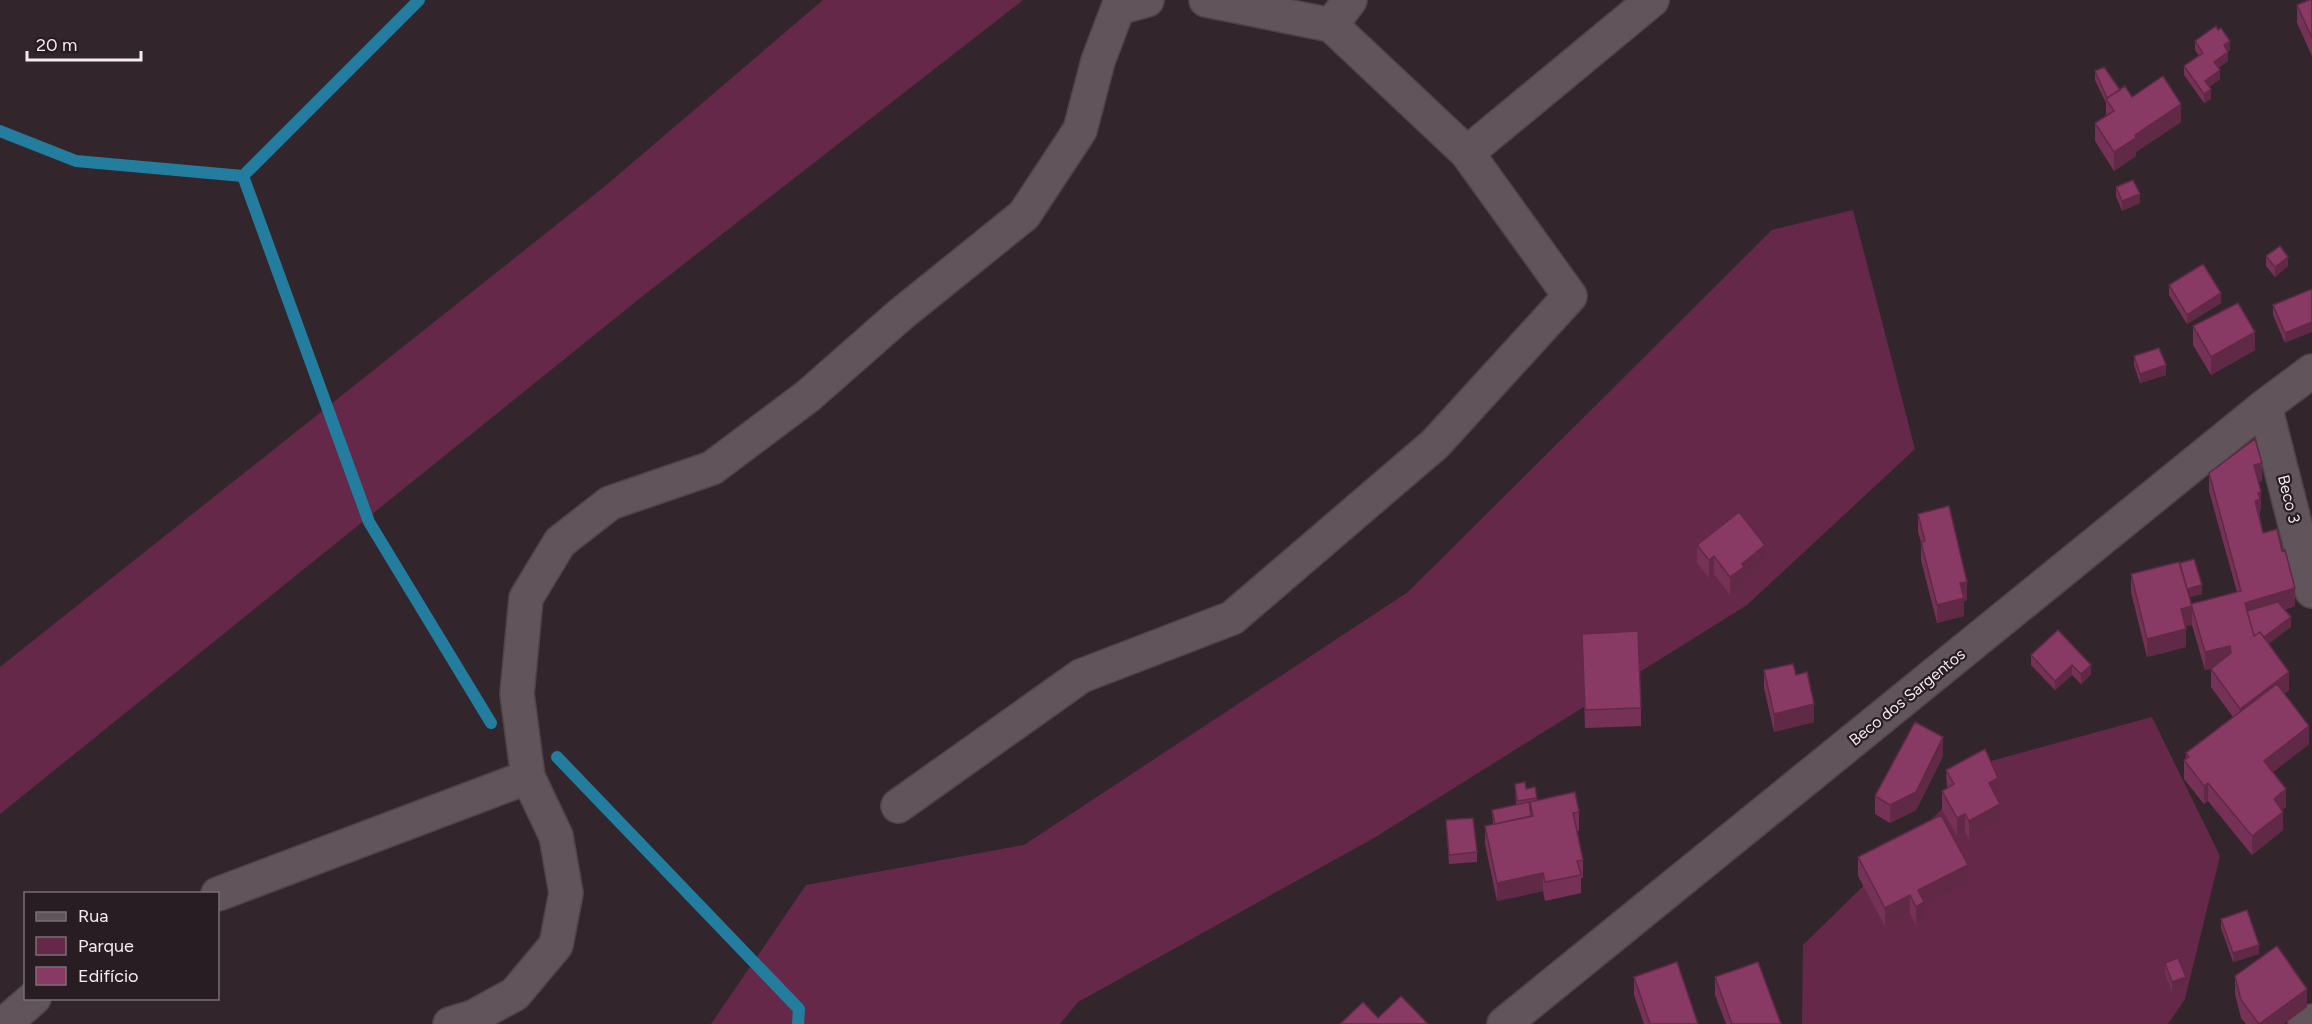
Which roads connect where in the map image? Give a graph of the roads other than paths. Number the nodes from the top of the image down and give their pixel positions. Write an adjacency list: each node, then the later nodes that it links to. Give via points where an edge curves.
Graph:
1 (1206, 0): 4 (street)
2 (1652, 0): 5 (street)
3 (1128, 3): 9 (street, via 1098,61 1080,130 1024,215 808,396 712,468 610,503 560,542 526,598 517,693)
4 (1340, 12): 5 (street)
5 (1467, 153): 10 (street, via 1570,296 1435,444 1232,618 1081,676)
6 (2312, 371): 7 (street, Beco dos Sargentos)
7 (2265, 406): 8 (street, Beco 3); 16 (street, Beco dos Sargentos)
8 (2312, 591)
9 (528, 777): 11 (street); 15 (street, via 556,836 566,892 556,945 515,994 473,1017)
10 (898, 806)
11 (219, 894)
12 (33, 1000): 14 (street)
13 (2312, 1021): 17 (street)
14 (4, 1024)
15 (450, 1024)
16 (1504, 1024)
17 (2305, 1024)

